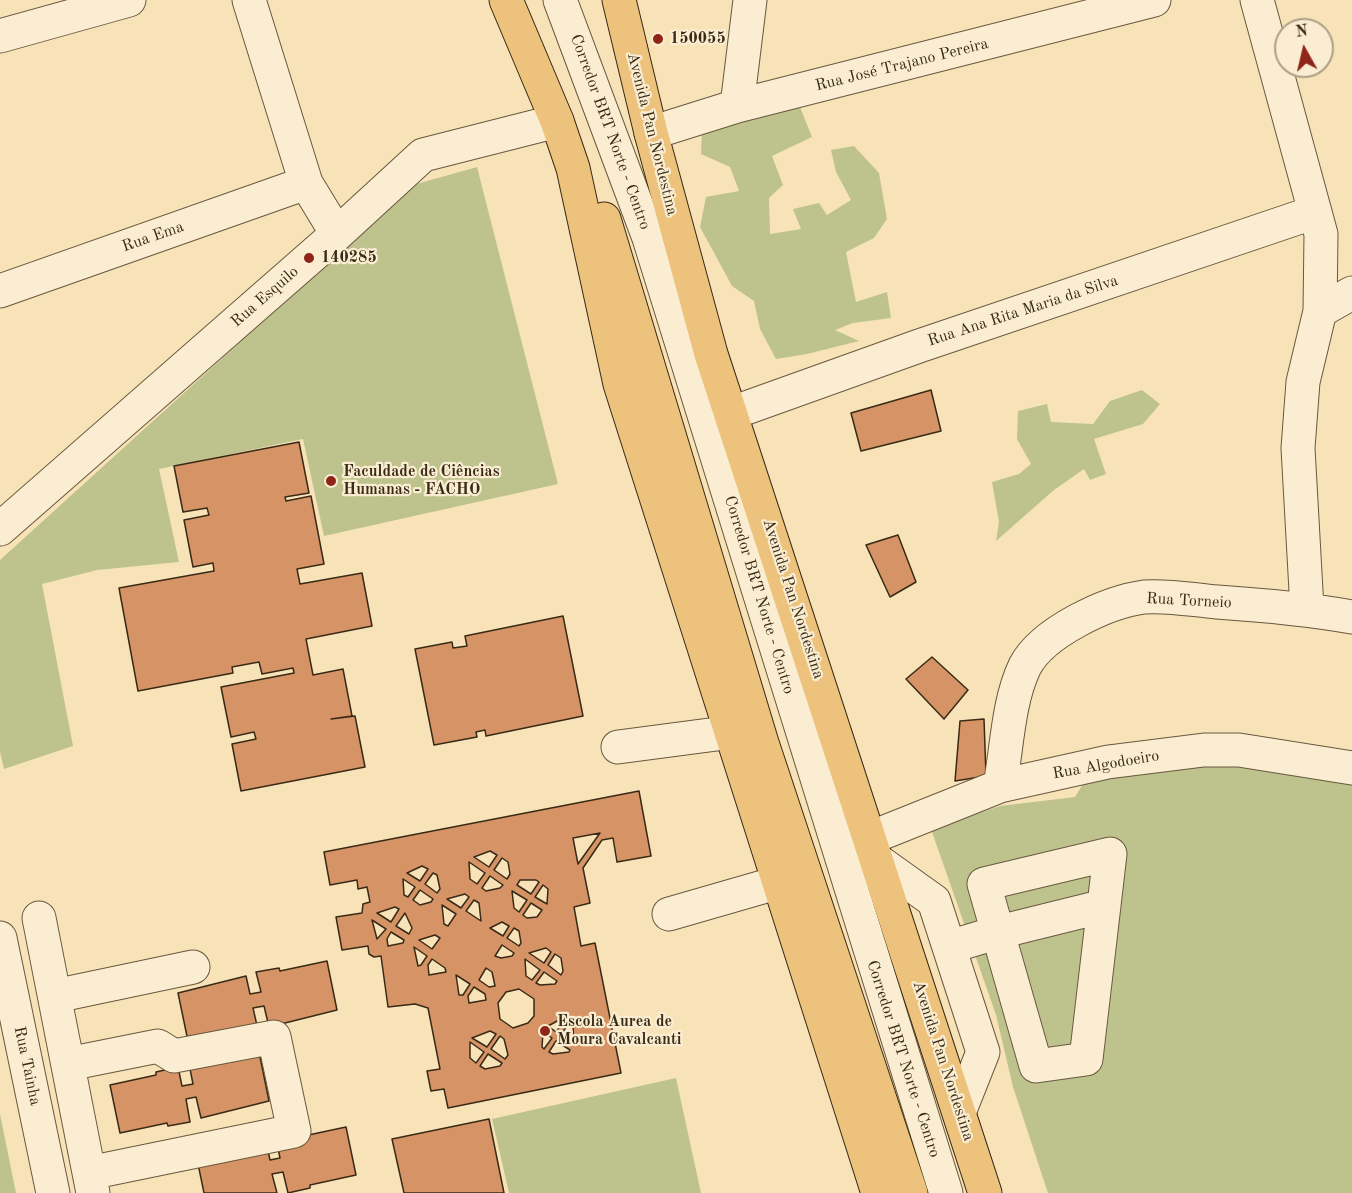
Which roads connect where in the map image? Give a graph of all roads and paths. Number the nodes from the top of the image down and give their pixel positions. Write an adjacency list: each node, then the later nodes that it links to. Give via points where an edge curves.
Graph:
1 (129, 0): 9 (street)
2 (249, 0): 14 (street)
3 (506, 0): 11 (highway)
4 (560, 0): 44 (street, Corredor BRT Norte - Centro, via 649,238)
5 (619, 0): 12 (highway, Avenida Pan Nordestina)
6 (750, 0): 10 (street)
7 (1154, 0): 10 (street, Rua José Trajano Pereira)
8 (1257, 0): 15 (street)
9 (0, 36)
10 (737, 106): 12 (street, Rua José Trajano Pereira)
11 (557, 121): 13 (highway); 16 (street, Rua Esquilo, via 423,155)
12 (651, 133): 20 (highway, Avenida Pan Nordestina, via 711,354)
13 (573, 168): 24 (highway, via 620,384); 43 (highway, via 589,184 613,246 758,732)
14 (306, 183): 16 (street); 17 (street, Rua Ema)
15 (1315, 212): 19 (street, via 1322,244); 20 (street, Rua Ana Rita Maria da Silva)
16 (337, 234): 21 (street, Rua Esquilo)
17 (0, 291)
18 (1352, 293): 19 (street)
19 (1320, 311): 22 (street, via 1303,382 1298,448)
20 (732, 413): 28 (highway, Avenida Pan Nordestina)
21 (0, 529)
22 (1307, 609): 23 (street, Rua Torneio); 27 (street, Rua Torneio, via 1147,597 1088,615 1052,635 1024,668)
23 (1352, 617)
24 (732, 732): 25 (street); 29 (highway)
25 (618, 747)
26 (1352, 768): 27 (street, Rua Algodoeiro, via 1239,750 1204,750 1108,762)
27 (1000, 786): 28 (street, Rua Algodoeiro)
28 (874, 850): 35 (street, via 934,901); 39 (highway, Avenida Pan Nordestina)
29 (780, 882): 31 (street); 42 (highway)
30 (1104, 906): 33 (street); 33 (street, via 1110,854 984,884); 33 (street, via 1086,1059 1036,1066)
31 (669, 914)
32 (39, 918): 37 (street)
33 (999, 932): 35 (street)
34 (0, 942): 41 (street, Rua Tainha)
35 (949, 947): 39 (street, via 983,1052)
36 (193, 967): 37 (street)
37 (55, 996): 38 (street)
38 (68, 1065): 40 (street); 40 (street, via 158,1046 174,1056 274,1037 294,1131)
39 (960, 1110): 45 (highway, Avenida Pan Nordestina)
40 (91, 1183)
41 (53, 1193)
42 (878, 1193)
43 (911, 1193)
44 (946, 1193)
45 (985, 1193)

